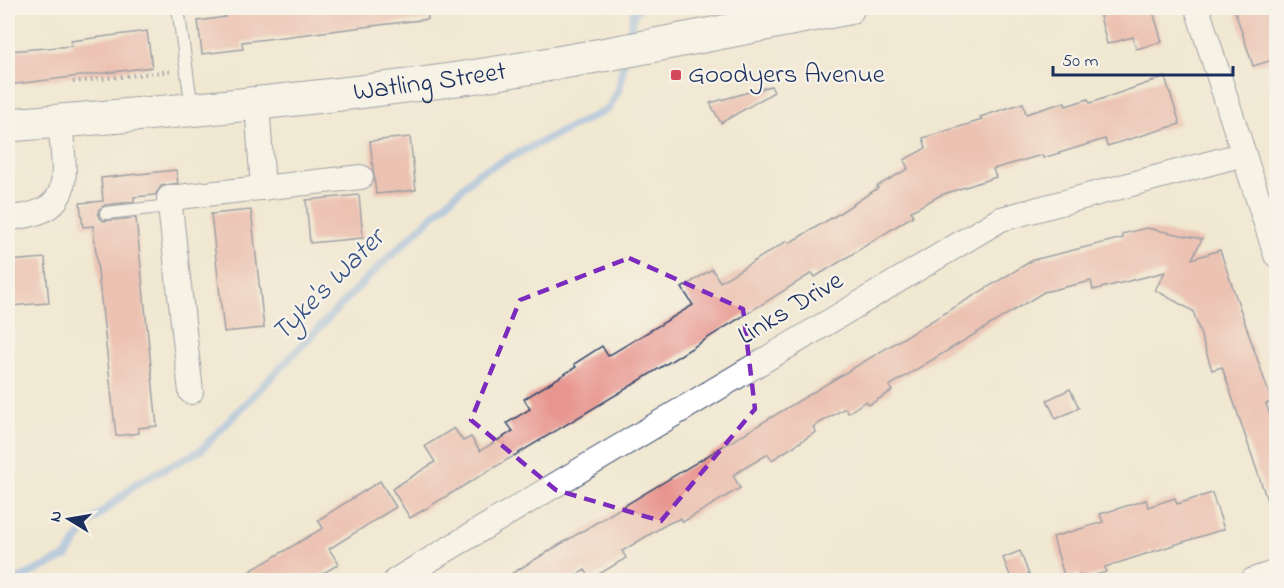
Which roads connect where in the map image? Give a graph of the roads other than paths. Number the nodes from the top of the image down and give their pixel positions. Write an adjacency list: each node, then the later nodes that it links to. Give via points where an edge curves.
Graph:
1 (178, 8): 5 (lane)
2 (848, 8): 4 (main road, Watling Street, via 451,80)
3 (1197, 8): 8 (street)
4 (257, 104): 5 (main road, Watling Street); 10 (street)
5 (192, 110): 6 (main road, Watling Street)
6 (60, 121): 7 (main road, Watling Street); 13 (street, via 64,169 59,195 44,211 33,216)
7 (8, 125)
8 (1244, 154): 14 (street); 17 (street, Links Drive, via 1001,219)
9 (361, 177): 10 (street)
10 (263, 188): 11 (street, via 169,198)
11 (170, 206): 12 (lane); 15 (street)
12 (106, 213)
13 (8, 218)
14 (1276, 255)
15 (191, 392)
16 (1276, 572): 18 (street)
17 (396, 580)
18 (1253, 580)

